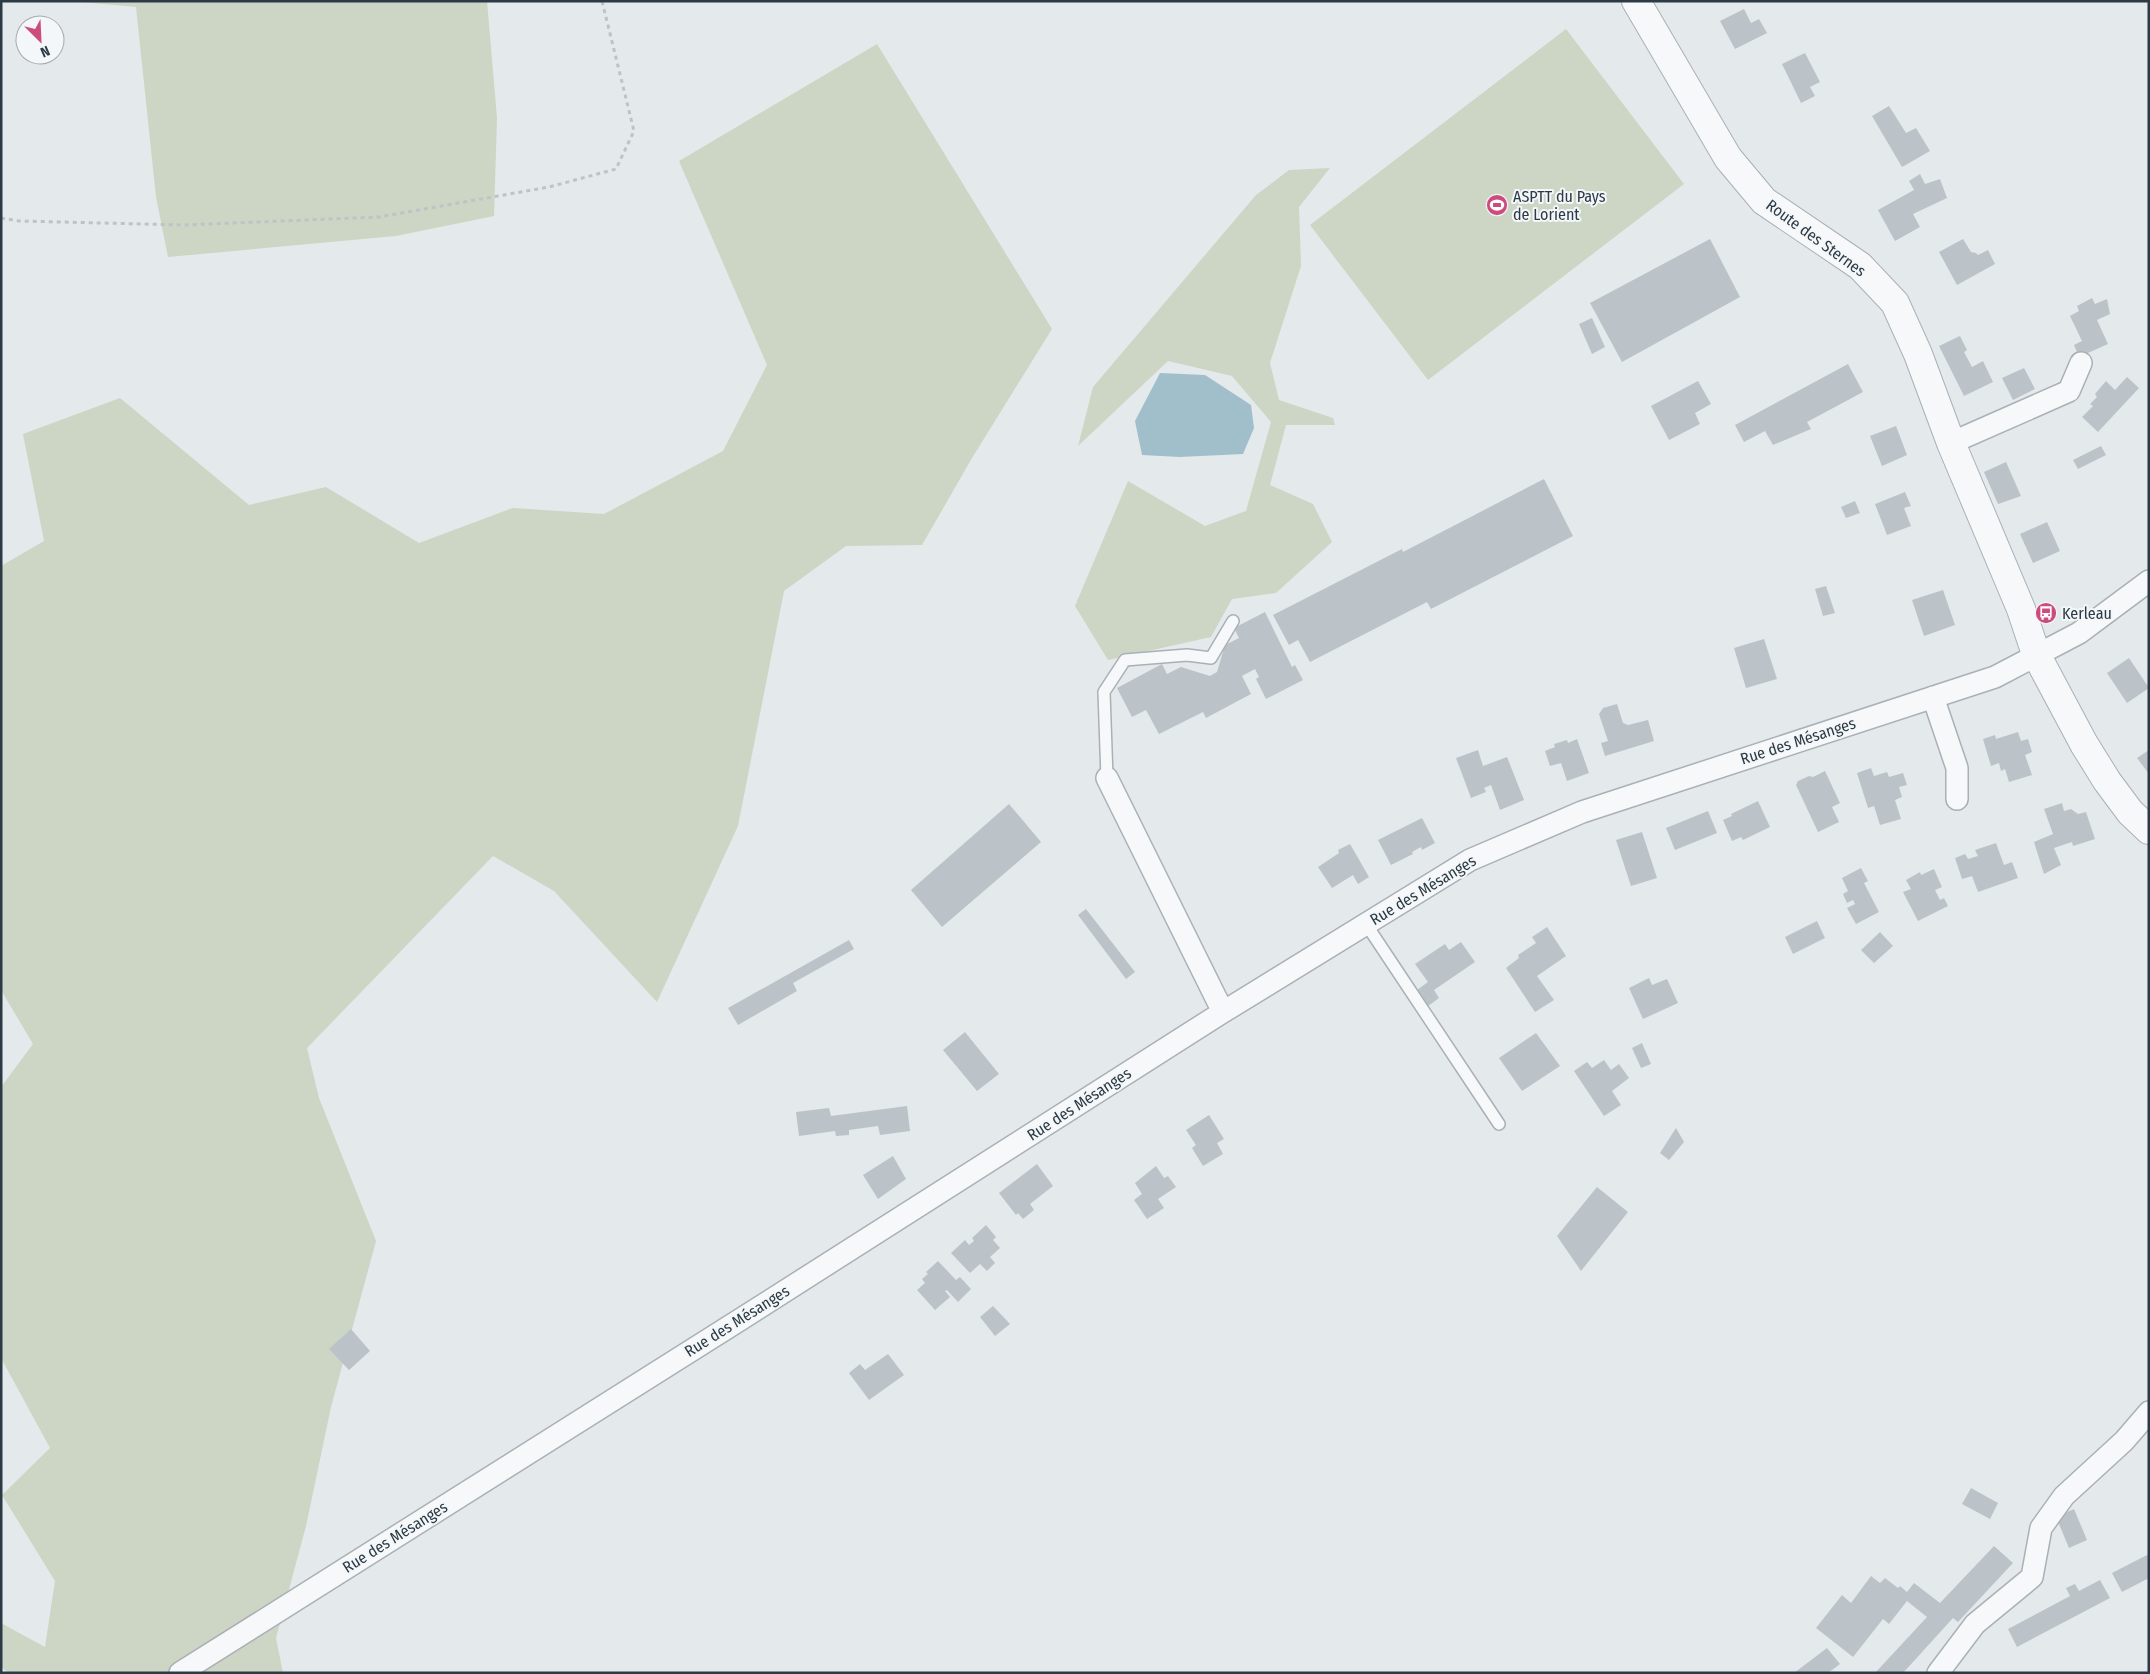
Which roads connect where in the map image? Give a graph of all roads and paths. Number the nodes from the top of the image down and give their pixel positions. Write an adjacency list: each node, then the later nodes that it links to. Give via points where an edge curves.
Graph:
1 (602, 1): 3 (path, via 634,131 616,169 549,187 379,217 184,224)
2 (1636, 1): 5 (street, Route des Sternes, via 1728,158 1764,201 1860,266 1895,303)
3 (1, 218)
4 (2081, 363): 5 (street, via 2069,391)
5 (1951, 443): 8 (street, Route des Sternes, via 2021,609)
6 (2149, 581): 8 (street, Rue des Mésanges, via 2079,633)
7 (1233, 621): 10 (lane, via 1211,658 1187,655 1126,660 1104,692)
8 (2036, 654): 9 (street, Rue des Mésanges, via 1995,677); 12 (street, Route des Sternes, via 2107,781 2130,812)
9 (1933, 697): 11 (street, via 1957,768); 13 (street, Rue des Mésanges, via 1573,816 1470,860)
10 (1106, 778): 14 (street)
11 (1957, 799)
12 (2149, 830)
13 (1366, 924): 14 (street, Rue des Mésanges); 15 (lane)
14 (1223, 1012): 17 (street, Rue des Mésanges)
15 (1499, 1124)
16 (2149, 1412): 18 (street, via 2124,1441 2064,1496 2041,1528 2032,1577 1976,1624)
17 (180, 1673)
18 (1938, 1673)

